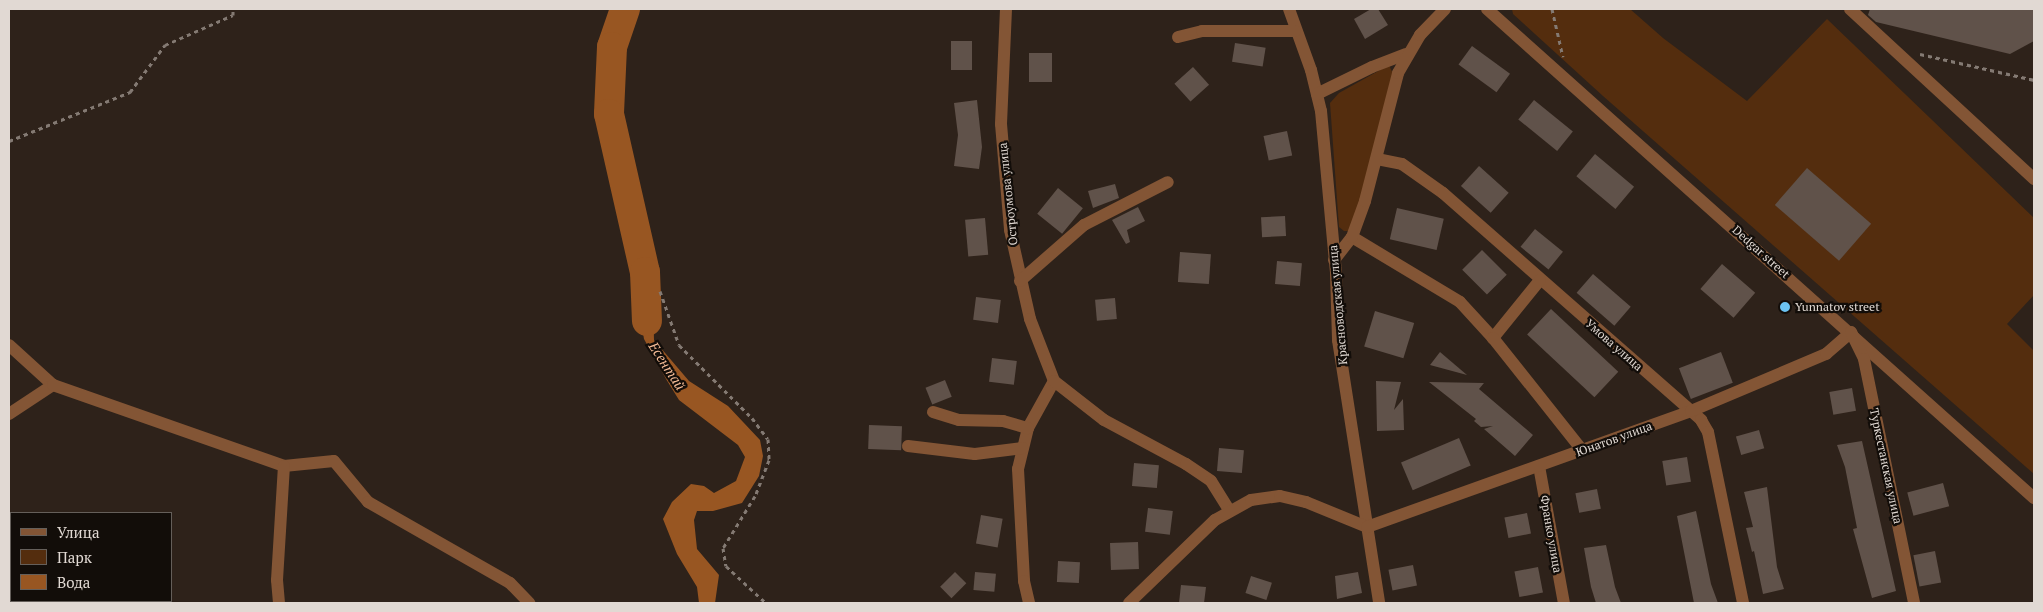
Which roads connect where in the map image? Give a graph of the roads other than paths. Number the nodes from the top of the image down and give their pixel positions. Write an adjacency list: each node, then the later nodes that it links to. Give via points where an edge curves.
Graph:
1 (1006, 9): 16 (street, Остроумова улица, via 1001,124 1010,230)
2 (1289, 9): 6 (street, Красноводская улица)
3 (1445, 9): 8 (street)
4 (1487, 9): 17 (street, Dedgar street)
5 (1850, 9): 11 (street)
6 (1295, 31): 7 (street, via 1202,31); 9 (street, Красноводская улица)
7 (1178, 37)
8 (1406, 54): 9 (street); 10 (street, via 1398,73)
9 (1317, 94): 14 (street, Красноводская улица)
10 (1377, 159): 13 (street); 15 (street, Умова улица, via 1402,164 1443,193)
11 (2034, 179)
12 (1168, 182): 16 (street, via 1084,226)
13 (1352, 238): 14 (street); 18 (street, via 1460,302)
14 (1334, 260): 33 (street, Красноводская улица, via 1338,340)
15 (1540, 280): 18 (street); 22 (street, Умова улица)
16 (1020, 281): 20 (street, Остроумова улица, via 1030,319)
17 (1851, 332): 22 (street, Юнатов улица, via 1826,354); 31 (street, Dedgar street); 41 (street, Туркестанская улица, via 1864,359)
18 (1493, 338): 28 (street)
19 (9, 344): 21 (street)
20 (1054, 381): 25 (street); 32 (street, via 1104,420 1211,481)
21 (53, 385): 24 (street); 29 (street)
22 (1691, 411): 28 (street, Юнатов улица); 40 (street, Умова улица, via 1708,432)
23 (933, 412): 25 (street, via 959,420 1003,421)
24 (9, 414)
25 (1028, 428): 27 (street)
26 (908, 446): 27 (street, via 975,454)
27 (1023, 448): 36 (street, via 1018,469 1024,581)
28 (1582, 450): 30 (street, Юнатов улица)
29 (284, 466): 34 (street, via 277,580); 35 (street, via 334,461 368,502 510,583)
30 (1539, 466): 33 (street, Юнатов улица); 39 (street, Франко улица)
31 (2034, 498)
32 (1229, 510): 33 (street, via 1251,500 1280,496 1306,502); 37 (street, via 1183,549)
33 (1367, 527): 38 (street, Красноводская улица)
34 (279, 603)
35 (529, 603)
36 (1029, 603)
37 (1129, 603)
38 (1379, 603)
39 (1564, 603)
40 (1743, 603)
41 (1914, 603)

